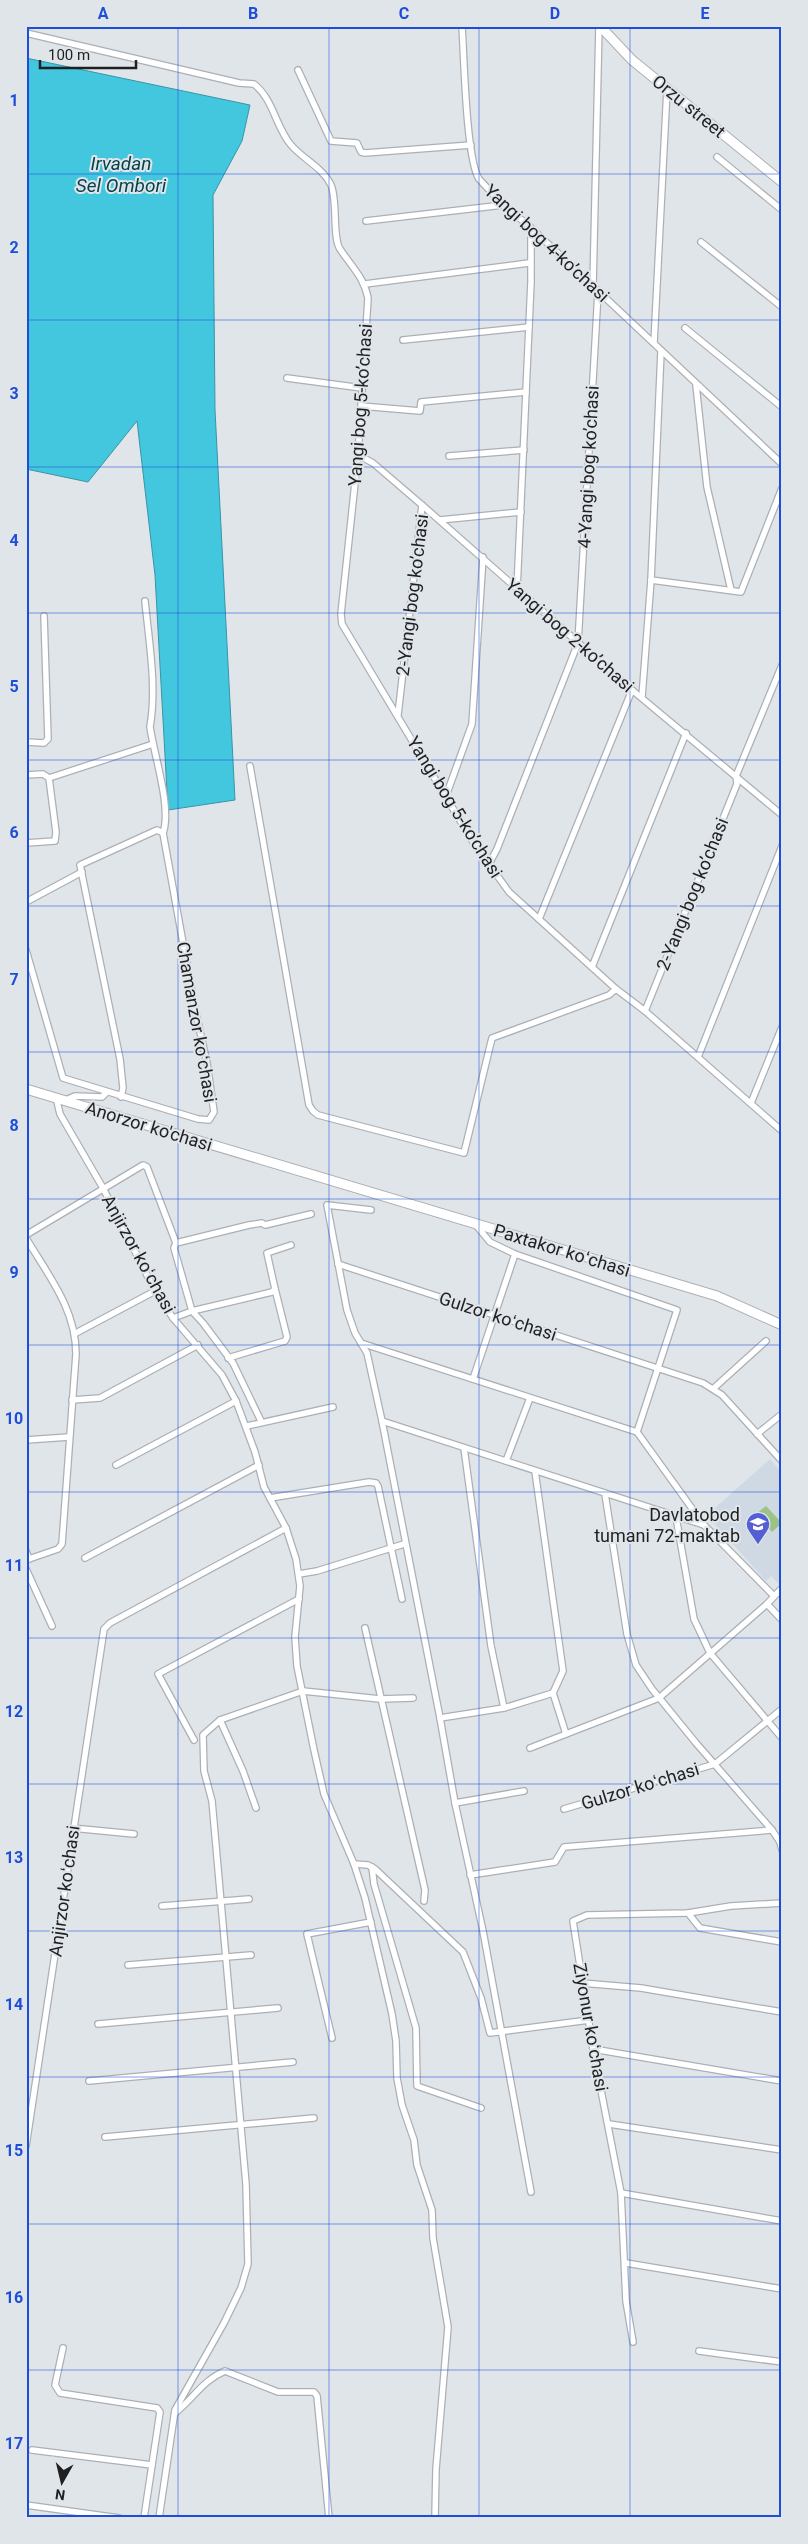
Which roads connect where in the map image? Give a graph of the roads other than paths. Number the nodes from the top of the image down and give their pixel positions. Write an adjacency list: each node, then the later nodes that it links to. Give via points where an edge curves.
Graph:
1 (462, 26): 6 (street, Yangi bog 4-koʼchasi)
2 (600, 26): 5 (main road, Orzu street, via 628,56); 16 (street)
3 (26, 33): 15 (street, via 254,84 267,96 283,135 292,147 325,175 332,186 338,248)
4 (298, 70): 6 (street, via 331,141 357,143 364,153)
5 (668, 89): 8 (main road, Orzu street); 22 (street)
6 (471, 145): 9 (street, Yangi bog 4-koʼchasi, via 476,174)
7 (717, 157): 10 (street)
8 (782, 182)
9 (503, 205): 11 (street); 12 (street, Yangi bog 4-koʼchasi)
10 (782, 210)
11 (366, 221)
12 (531, 229): 14 (street); 16 (street, Yangi bog 4-koʼchasi)
13 (701, 242): 18 (street)
14 (529, 263): 15 (street); 19 (street)
15 (365, 284): 26 (street, Yangi bog 5-koʼchasi, via 368,298)
16 (593, 286): 17 (street, Yangi bog 4-koʼchasi)
17 (598, 292): 22 (street, Yangi bog 4-koʼchasi); 44 (street, 4-Yangi bog koʼchasi)
18 (782, 307)
19 (529, 326): 21 (street); 27 (street)
20 (686, 328): 29 (street)
21 (402, 340)
22 (654, 343): 23 (street, Yangi bog 4-koʼchasi)
23 (661, 351): 25 (street, Yangi bog 4-koʼchasi); 39 (street)
24 (287, 378): 26 (street)
25 (696, 384): 33 (street, Yangi bog 4-koʼchasi); 41 (street, via 707,487)
26 (362, 388): 28 (street, Yangi bog 5-koʼchasi)
27 (526, 392): 28 (street, via 421,402 420,411); 30 (street)
28 (361, 406): 31 (street, Yangi bog 5-koʼchasi)
29 (782, 407)
30 (524, 450): 32 (street); 36 (street)
31 (358, 455): 35 (street, Yangi bog 2-koʼchasi, via 373,463); 48 (street, Yangi bog 5-koʼchasi, via 340,619)
32 (449, 456)
33 (782, 464)
34 (782, 488): 41 (street, via 743,590)
35 (422, 505): 37 (street, Yangi bog 2-koʼchasi); 48 (street, 2-Yangi bog koʼchasi)
36 (521, 512): 37 (street); 40 (street)
37 (440, 520): 38 (street, Yangi bog 2-koʼchasi)
38 (483, 557): 40 (street, Yangi bog 2-koʼchasi); 56 (street, via 472,724)
39 (650, 580): 41 (street); 47 (street)
40 (518, 590): 44 (street, Yangi bog 2-koʼchasi)
41 (731, 590)
42 (146, 601): 51 (street, Chamanzor koʻchasi)
43 (44, 616): 50 (street, via 48,739 44,743)
44 (578, 643): 46 (street, Yangi bog 2-koʼchasi); 61 (street)
45 (782, 665): 54 (street, 2-Yangi bog koʼchasi)
46 (632, 690): 47 (street, Yangi bog 2-koʼchasi); 64 (street)
47 (642, 697): 49 (street, Yangi bog 2-koʼchasi)
48 (398, 714): 56 (street, Yangi bog 5-koʼchasi)
49 (686, 733): 54 (street, Yangi bog 2-koʼchasi); 66 (street)
50 (26, 742)
51 (153, 744): 55 (street); 58 (street, Chamanzor koʻchasi, via 164,808)
52 (250, 766): 67 (street, via 313,1112 464,1153 492,1038 609,996)
53 (26, 775): 55 (street, via 43,774)
54 (736, 776): 57 (street, Yangi bog 2-koʼchasi); 68 (street, 2-Yangi bog koʼchasi, via 737,784)
55 (49, 778): 59 (street, via 56,838 50,842)
56 (446, 796): 61 (street, Yangi bog 5-koʼchasi)
57 (782, 815)
58 (162, 833): 62 (street, via 157,830 80,865); 73 (street, Chamanzor koʻchasi, via 214,1112 209,1120 198,1119)
59 (26, 843)
60 (782, 846): 70 (street)
61 (489, 864): 64 (street, Yangi bog 5-koʼchasi, via 509,892)
62 (82, 872): 63 (street); 73 (street, via 120,1059 123,1088)
63 (26, 902)
64 (539, 920): 66 (street, Yangi bog 5-koʼchasi)
65 (26, 950): 72 (street, Chamanzor koʻchasi, via 62,1078)
66 (592, 967): 67 (street, Yangi bog 5-koʼchasi)
67 (616, 989): 68 (street, Yangi bog 5-koʼchasi)
68 (645, 1011): 70 (street, Yangi bog 5-koʼchasi)
69 (782, 1027): 75 (street)
70 (698, 1057): 75 (street, Yangi bog 5-koʼchasi)
71 (26, 1089): 74 (main road, Anorzor ko'chasi)
72 (106, 1092): 73 (street, Chamanzor koʻchasi); 74 (street, via 102,1097)
73 (120, 1097)
74 (61, 1099): 77 (main road, Anorzor ko'chasi); 78 (street, Anjirzor koʻchasi, via 60,1114)
75 (751, 1103): 76 (street, Yangi bog 5-koʼchasi)
76 (782, 1131)
77 (340, 1184): 81 (main road, Paxtakor koʻchasi)
78 (102, 1188): 82 (street); 83 (street, via 143,1164 147,1167); 88 (street, Anjirzor koʻchasi)
79 (371, 1210): 86 (street, via 327,1204)
80 (311, 1214): 83 (street)
81 (475, 1224): 85 (street, via 490,1242); 92 (main road, Paxtakor koʻchasi, via 717,1296)
82 (26, 1236): 93 (street, via 69,1311)
83 (176, 1243): 89 (street, via 174,1248)
84 (291, 1245): 87 (street, via 267,1253)
85 (514, 1254): 90 (street); 98 (street, via 677,1310)
86 (338, 1264): 90 (street, Gulzor koʻchasi); 95 (street, via 347,1310)
87 (275, 1289): 89 (street); 97 (street, via 285,1340)
88 (155, 1291): 91 (street, Anjirzor koʻchasi); 93 (street)
89 (192, 1311): 91 (street); 97 (street)
90 (495, 1315): 98 (street, Gulzor koʻchasi); 99 (street)
91 (173, 1318): 96 (street, Anjirzor koʻchasi)
92 (782, 1325)
93 (76, 1334): 102 (street)
94 (766, 1342): 100 (street)
95 (361, 1343): 99 (street); 106 (street, via 367,1353)
96 (198, 1345): 102 (street, via 100,1398); 103 (street, Anjirzor koʻchasi, via 222,1375)
97 (228, 1358): 107 (street)
98 (657, 1369): 100 (street, Gulzor koʻchasi); 109 (street)
99 (473, 1379): 101 (street)
100 (714, 1388): 110 (street)
101 (530, 1398): 109 (street); 114 (street)
102 (72, 1400): 111 (street)
103 (236, 1401): 108 (street, Anjirzor koʻchasi); 116 (street)
104 (333, 1407): 107 (street)
105 (782, 1414): 110 (street)
106 (382, 1420): 113 (street); 124 (street)
107 (261, 1421): 108 (street)
108 (247, 1426): 117 (street, Anjirzor koʻchasi)
109 (637, 1432): 122 (street)
110 (757, 1434): 115 (street)
111 (69, 1438): 112 (street); 128 (street, via 62,1544 58,1550)
112 (26, 1440)
113 (464, 1448): 114 (street); 145 (street, via 491,1646)
114 (506, 1461): 118 (street)
115 (782, 1461)
116 (116, 1465)
117 (259, 1466): 120 (street, Anjirzor koʻchasi); 127 (street)
118 (535, 1471): 119 (street); 141 (street, via 563,1670)
119 (605, 1494): 121 (street); 143 (street, Gulzor koʻchasi, via 630,1649 644,1679)
120 (270, 1498): 123 (street, Anjirzor koʻchasi); 125 (street, via 376,1483)
121 (676, 1517): 122 (street); 139 (street, via 694,1619)
122 (704, 1525): 132 (street)
123 (286, 1528): 130 (street, Anjirzor koʻchasi); 159 (street, Anjirzor koʻchasi, via 110,1623 102,1635)
124 (404, 1544): 125 (street); 147 (street)
125 (391, 1547): 130 (street); 134 (street)
126 (26, 1551): 128 (street)
127 (85, 1558)
128 (28, 1560)
129 (26, 1569): 137 (street)
130 (299, 1574): 133 (street, Anjirzor koʻchasi)
131 (782, 1588): 132 (street)
132 (773, 1595): 135 (street)
133 (298, 1599): 140 (street, Anjirzor koʻchasi, via 295,1637); 152 (street, via 158,1674)
134 (402, 1599)
135 (767, 1604): 136 (street); 139 (street)
136 (782, 1620)
137 (52, 1626)
138 (364, 1628): 144 (street)
139 (710, 1653): 143 (street); 149 (street)
140 (303, 1691): 144 (street); 148 (street); 163 (street, Anjirzor koʻchasi, via 324,1794)
141 (553, 1693): 145 (street); 150 (street)
142 (413, 1698): 144 (street)
143 (659, 1698): 150 (street); 154 (street, Gulzor koʻchasi)
144 (380, 1700): 168 (street, via 425,1890)
145 (504, 1708): 147 (street)
146 (782, 1709): 149 (street, Gulzor koʻchasi)
147 (440, 1718): 156 (street)
148 (220, 1720): 157 (street); 167 (street, via 203,1739)
149 (767, 1722): 151 (street); 154 (street, Gulzor koʻchasi)
150 (566, 1734): 153 (street)
151 (782, 1738)
152 (194, 1740)
153 (530, 1748)
154 (715, 1764): 158 (street, Gulzor koʻchasi); 160 (street, Gulzor koʻchasi)
155 (524, 1791): 156 (street)
156 (455, 1803): 165 (street)
157 (256, 1808)
158 (564, 1809)
159 (72, 1828): 161 (street); 195 (street, Anjirzor koʻchasi)
160 (772, 1830): 162 (street, Gulzor koʻchasi); 165 (street, via 564,1847 557,1860 551,1863)
161 (134, 1834)
162 (782, 1850)
163 (354, 1864): 164 (street); 172 (street, Anjirzor koʻchasi)
164 (372, 1867): 183 (street, via 463,1952 481,1998 490,2034); 190 (street, via 374,1884 416,2028 417,2086)
165 (470, 1875): 183 (street)
166 (249, 1899): 167 (street)
167 (220, 1901): 170 (street); 175 (street)
168 (424, 1901)
169 (782, 1903): 171 (street, Ziyonur koʻchasi)
170 (162, 1906)
171 (688, 1913): 173 (street, via 700,1928); 177 (street, Ziyonur koʻchasi, via 587,1915 573,1921)
172 (370, 1922): 184 (street, via 307,1934); 214 (street, Anjirzor koʻchasi, via 392,2014 402,2104 432,2210 433,2238 448,2327)
173 (782, 1942)
174 (251, 1955): 175 (street)
175 (225, 1957): 176 (street); 179 (street)
176 (128, 1965)
177 (582, 1983): 180 (street, via 641,1988); 181 (street, Ziyonur koʻchasi)
178 (278, 2008): 179 (street)
179 (230, 2012): 182 (street); 187 (street)
180 (782, 2012)
181 (589, 2020): 183 (street); 185 (street, Ziyonur koʻchasi)
182 (98, 2024)
183 (503, 2033): 197 (street)
184 (332, 2038)
185 (593, 2049): 189 (street); 193 (street, Ziyonur koʻchasi)
186 (293, 2062): 187 (street)
187 (236, 2068): 188 (street); 192 (street)
188 (89, 2081)
189 (782, 2081)
190 (481, 2108)
191 (314, 2118): 192 (street)
192 (241, 2124): 194 (street); 206 (street, via 248,2204 248,2264 242,2288 182,2394)
193 (610, 2124): 196 (street); 198 (street, Ziyonur koʻchasi)
194 (105, 2137)
195 (26, 2146)
196 (782, 2150)
197 (531, 2192)
198 (622, 2193): 199 (street); 200 (street, Ziyonur koʻchasi)
199 (782, 2221)
200 (626, 2263): 201 (street); 202 (street, Ziyonur koʻchasi, via 626,2301)
201 (782, 2289)
202 (633, 2342)
203 (63, 2348): 208 (street, via 55,2385 60,2393 157,2408 160,2412)
204 (699, 2351): 205 (street)
205 (782, 2362)
206 (175, 2413): 212 (street); 213 (street, via 202,2385 225,2372 278,2392 314,2392 317,2396)
207 (32, 2450): 208 (street)
208 (152, 2465): 211 (street)
209 (26, 2505): 210 (street)
210 (119, 2518)
211 (144, 2518)
212 (159, 2518)
213 (329, 2518)
214 (435, 2518)

